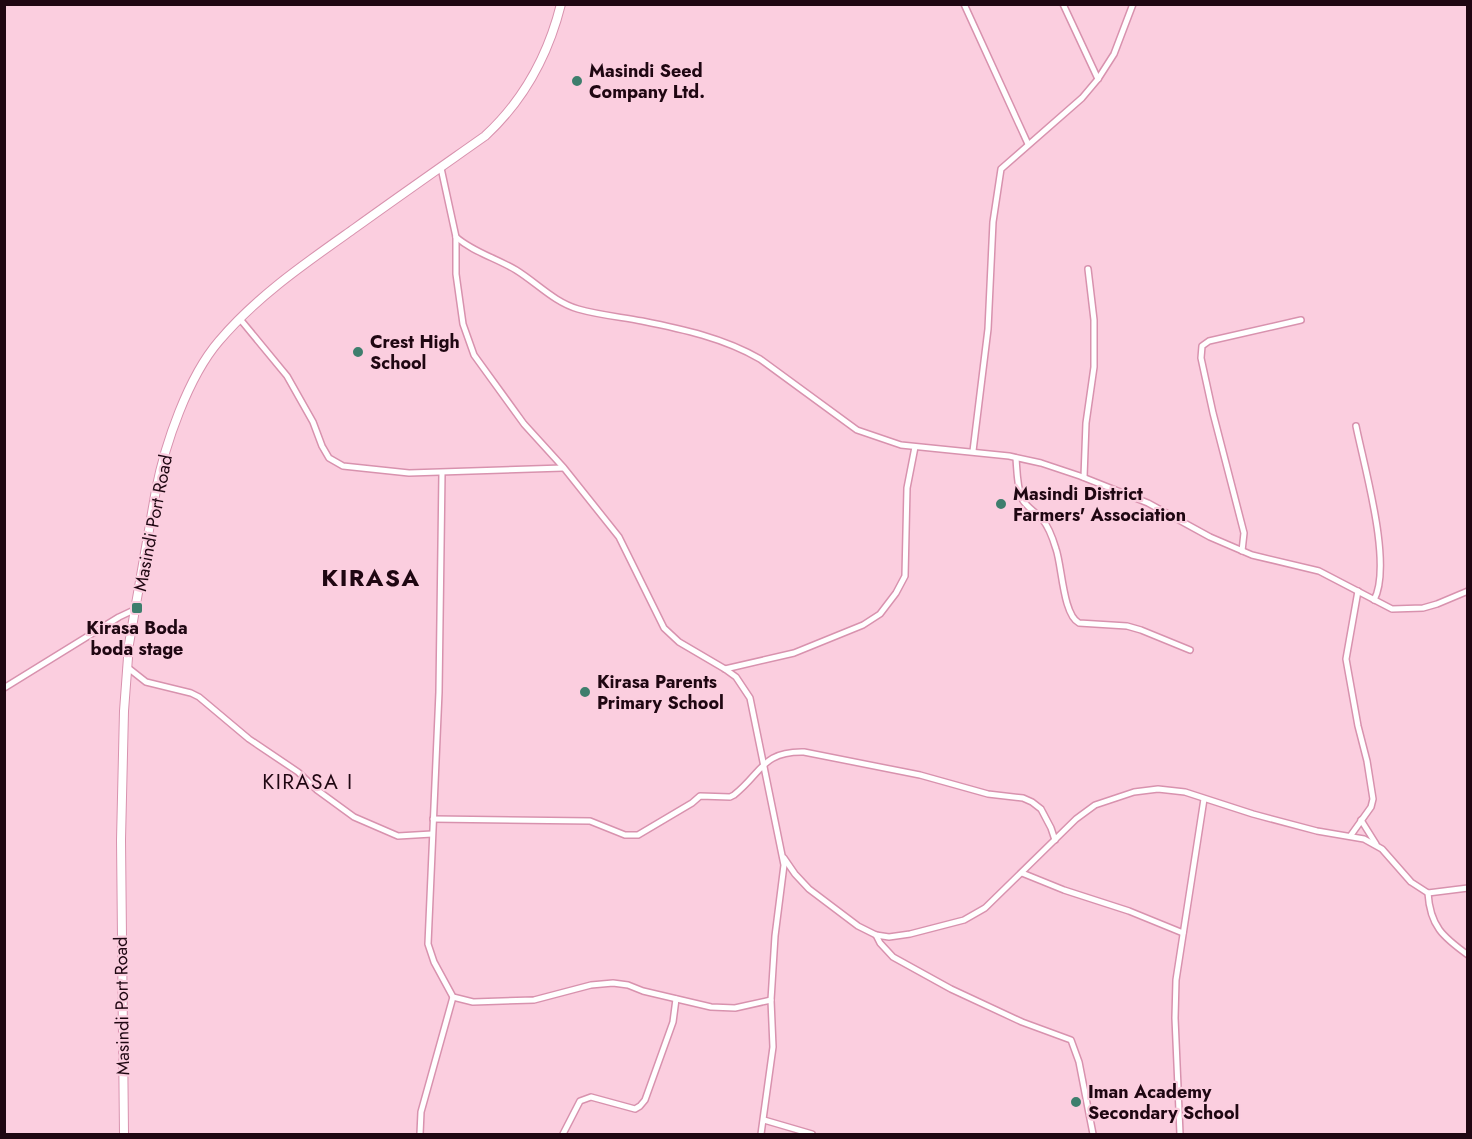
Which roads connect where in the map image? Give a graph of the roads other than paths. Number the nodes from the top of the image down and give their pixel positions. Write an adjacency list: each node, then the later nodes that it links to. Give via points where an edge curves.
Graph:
1 (561, 4): 7 (main road, Masindi Port Road, via 546,49 524,92 485,136)
2 (964, 4): 6 (street)
3 (1063, 4): 5 (street)
4 (1133, 4): 5 (street, via 1114,54)
5 (1098, 79): 6 (street, via 1082,98)
6 (1028, 144): 14 (street, via 1004,165 999,176 988,329)
7 (441, 168): 8 (street); 10 (main road, Masindi Port Road, via 328,247 258,300)
8 (456, 237): 13 (street, via 575,308 724,341 746,351 857,430); 16 (street, via 463,324 474,355 524,424)
9 (1088, 269): 18 (street, via 1094,367)
10 (240, 319): 17 (street, via 287,376 329,458 343,466); 23 (main road, Masindi Port Road, via 218,342 198,374 176,422 160,468)
11 (1301, 320): 19 (street, via 1209,341 1202,346 1213,413 1244,533)
12 (1356, 426): 22 (street, via 1380,548 1381,576)
13 (915, 447): 14 (street); 26 (street, via 907,488 905,576 880,614 794,653)
14 (973, 451): 15 (street)
15 (1017, 458): 18 (street); 24 (street, via 1022,498 1047,527 1074,621 1141,630)
16 (564, 468): 17 (street); 26 (street, via 619,537 664,628 679,642)
17 (442, 473): 30 (street)
18 (1084, 477): 19 (street, via 1148,503)
19 (1242, 551): 20 (street, via 1319,571)
20 (1358, 591): 22 (street); 31 (street, via 1346,659 1372,796 1371,807)
21 (1467, 591): 22 (street, via 1413,609 1392,609)
22 (1374, 600)
23 (136, 609): 25 (main road, Masindi Port Road); 27 (street)
24 (1190, 650)
25 (126, 666): 32 (street, via 146,682 199,697 354,817 398,836); 47 (main road, Masindi Port Road, via 121,840)
26 (725, 669): 28 (street, via 750,699)
27 (4, 688)
28 (763, 766): 30 (street, via 734,795 700,796 638,835 625,835 590,821); 34 (street, via 777,754 804,752 920,775 988,794 1023,798 1041,809); 36 (street)
29 (1204, 799): 33 (street, via 1317,831); 34 (street, via 1158,789 1112,798 1085,811); 40 (street)
30 (433, 819): 32 (street)
31 (1362, 820): 33 (street); 35 (street)
32 (432, 834): 43 (street, via 428,944)
33 (1350, 836): 35 (street)
34 (1055, 840): 37 (street)
35 (1377, 846): 39 (street, via 1411,882)
36 (783, 856): 41 (street, via 809,889); 45 (street)
37 (1022, 873): 40 (street); 41 (street, via 985,908 964,920 910,934)
38 (1467, 888): 39 (street)
39 (1428, 893): 42 (street, via 1438,930)
40 (1183, 933): 53 (street, via 1174,1018)
41 (876, 935): 52 (street, via 893,957 951,989 1071,1040)
42 (1467, 955)
43 (453, 997): 44 (street, via 473,1002 534,1000 613,983); 48 (street, via 423,1101)
44 (676, 999): 45 (street, via 735,1008); 49 (street, via 673,1022 640,1106 634,1109 591,1096 585,1098)
45 (771, 1000): 46 (street, via 773,1047)
46 (764, 1120): 50 (street); 51 (street)
47 (124, 1134)
48 (420, 1134)
49 (563, 1134)
50 (761, 1134)
51 (812, 1134)
52 (1093, 1134)
53 (1180, 1134)

